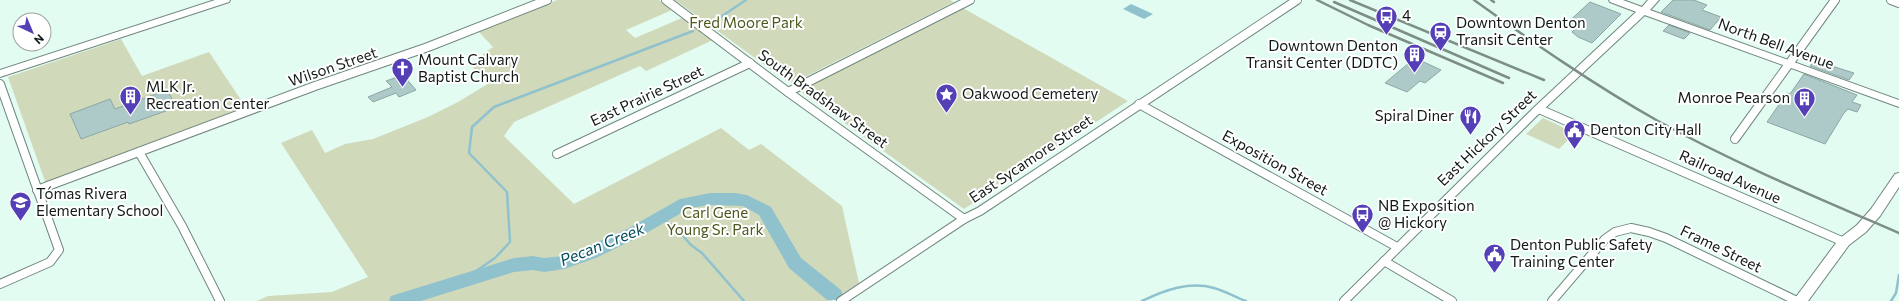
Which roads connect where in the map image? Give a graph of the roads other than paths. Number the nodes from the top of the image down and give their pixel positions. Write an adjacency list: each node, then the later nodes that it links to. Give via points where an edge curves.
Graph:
1 (225, 0): 14 (main road)
2 (547, 0): 21 (street, Wilson Street, via 428,47)
3 (666, 0): 12 (street, South Bradshaw Street)
4 (970, 0): 16 (street)
5 (1297, 0): 17 (street, East Sycamore Street)
6 (1614, 0): 11 (main road, North Bell Avenue)
7 (1654, 0): 11 (main road, East Hickory Street)
8 (1835, 0): 13 (street)
9 (1891, 0): 10 (street)
10 (1899, 3)
11 (1643, 11): 13 (main road, North Bell Avenue); 19 (street, East Hickory Street)
12 (750, 63): 16 (street, South Bradshaw Street); 22 (street, East Prairie Street)
13 (1788, 64): 18 (main road, North Bell Avenue); 20 (street)
14 (0, 74)
15 (0, 84): 24 (street)
16 (788, 92): 25 (street, South Bradshaw Street)
17 (1139, 104): 25 (street, East Sycamore Street, via 980,211); 27 (street, Exposition Street)
18 (1899, 104)
19 (1539, 109): 26 (street, Railroad Avenue); 27 (street, East Hickory Street)
20 (1735, 139)
21 (139, 152): 24 (street, Wilson Street); 30 (street, via 182,226)
22 (557, 154)
23 (1899, 177): 26 (main road, via 1870,220)
24 (37, 190): 29 (street, via 59,250 50,262)
25 (964, 219): 31 (street, East Sycamore Street)
26 (1844, 242): 36 (main road)
27 (1398, 247): 28 (street, East Hickory Street)
28 (1384, 261): 32 (street, East Hickory Street); 33 (street)
29 (0, 284)
30 (220, 301)
31 (841, 301)
32 (1344, 301)
33 (1452, 301)
34 (1552, 301): 35 (street, Frame Street, via 1605,239 1615,232 1631,228 1666,238)
35 (1797, 301)
36 (1800, 301)

